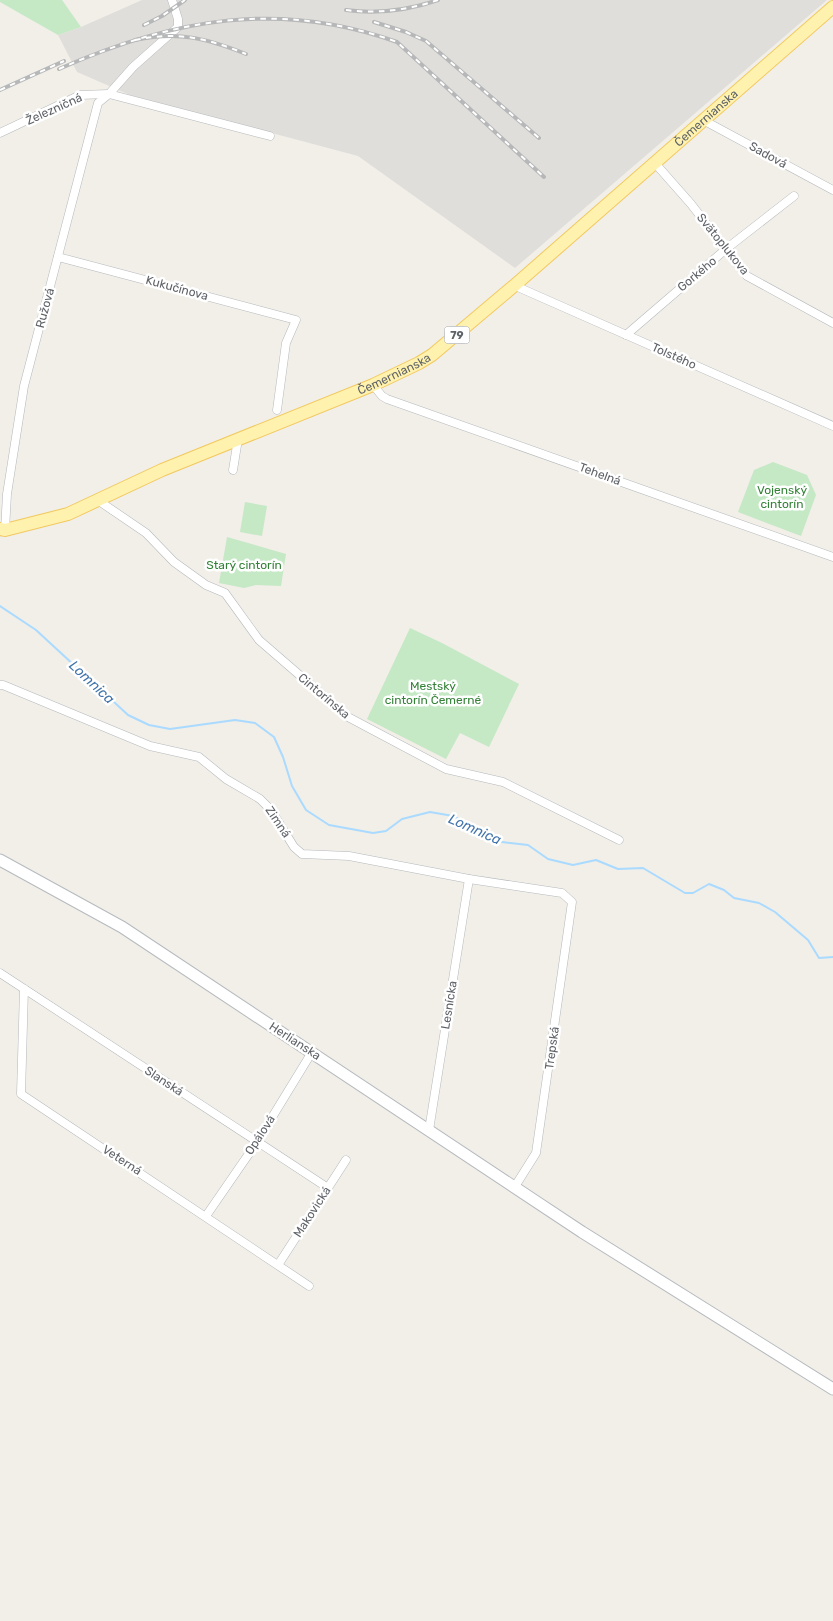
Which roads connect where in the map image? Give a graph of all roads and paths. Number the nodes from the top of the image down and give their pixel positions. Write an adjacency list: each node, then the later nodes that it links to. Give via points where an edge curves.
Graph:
1 (172, 0): 3 (street, Ružová, via 178,27 133,67)
2 (833, 7): 4 (main road, Čemernianska / 79)
3 (109, 94): 5 (street, Železničná, via 80,95); 6 (street); 11 (street, Ružová, via 98,104)
4 (703, 120): 7 (main road, Čemernianska / 79); 8 (street, Sadová)
5 (0, 133)
6 (270, 136)
7 (654, 162): 10 (street, Svätoplukova); 12 (main road, Čemernianska / 79)
8 (833, 190)
9 (794, 196): 10 (street, Gorkého)
10 (726, 249): 13 (street, Svätoplukova, via 747,276); 14 (street, Gorkého)
11 (58, 257): 16 (street, Kukučínova, via 296,320 286,343); 21 (street, Ružová, via 24,386)
12 (515, 285): 14 (street, Tolstého); 15 (main road, Čemernianska / 79, via 432,355)
13 (833, 323)
14 (626, 334): 17 (street, Tolstého)
15 (373, 385): 18 (main road, Čemernianska / 79); 22 (street, Tehelná, via 387,399)
16 (277, 410)
17 (833, 426)
18 (238, 439): 19 (street); 20 (main road, Čemernianska / 79, via 162,470)
19 (233, 470)
20 (99, 501): 21 (main road, Čemernianska / 79, via 68,514); 24 (street, Cintorínska, via 146,533 174,562 206,585 225,593 258,640 348,717 446,769 503,782)
21 (2, 530)
22 (833, 557)
23 (0, 684): 26 (street, Zimná, via 150,746 199,757 226,779 260,799 302,854 349,856)
24 (619, 840)
25 (2, 860): 30 (main road, Herlianska, via 122,927)
26 (470, 879): 27 (street, Zimná, via 562,893); 31 (street, Lesnícka)
27 (572, 902): 35 (street, Trepská, via 536,1153)
28 (0, 973): 29 (street, Slanská)
29 (24, 989): 32 (street, Slanská); 36 (street, Veterná, via 21,1094)
30 (312, 1052): 31 (main road, Herlianska); 32 (street, Opálová)
31 (429, 1130): 35 (main road, Herlianska)
32 (257, 1142): 34 (street, Slanská); 36 (street, Opálová)
33 (346, 1160): 34 (street, Makovická)
34 (328, 1188): 37 (street, Makovická)
35 (514, 1188): 39 (main road, Herlianska)
36 (206, 1216): 37 (street, Veterná)
37 (278, 1265): 38 (street, Veterná)
38 (309, 1286)
39 (833, 1389)

